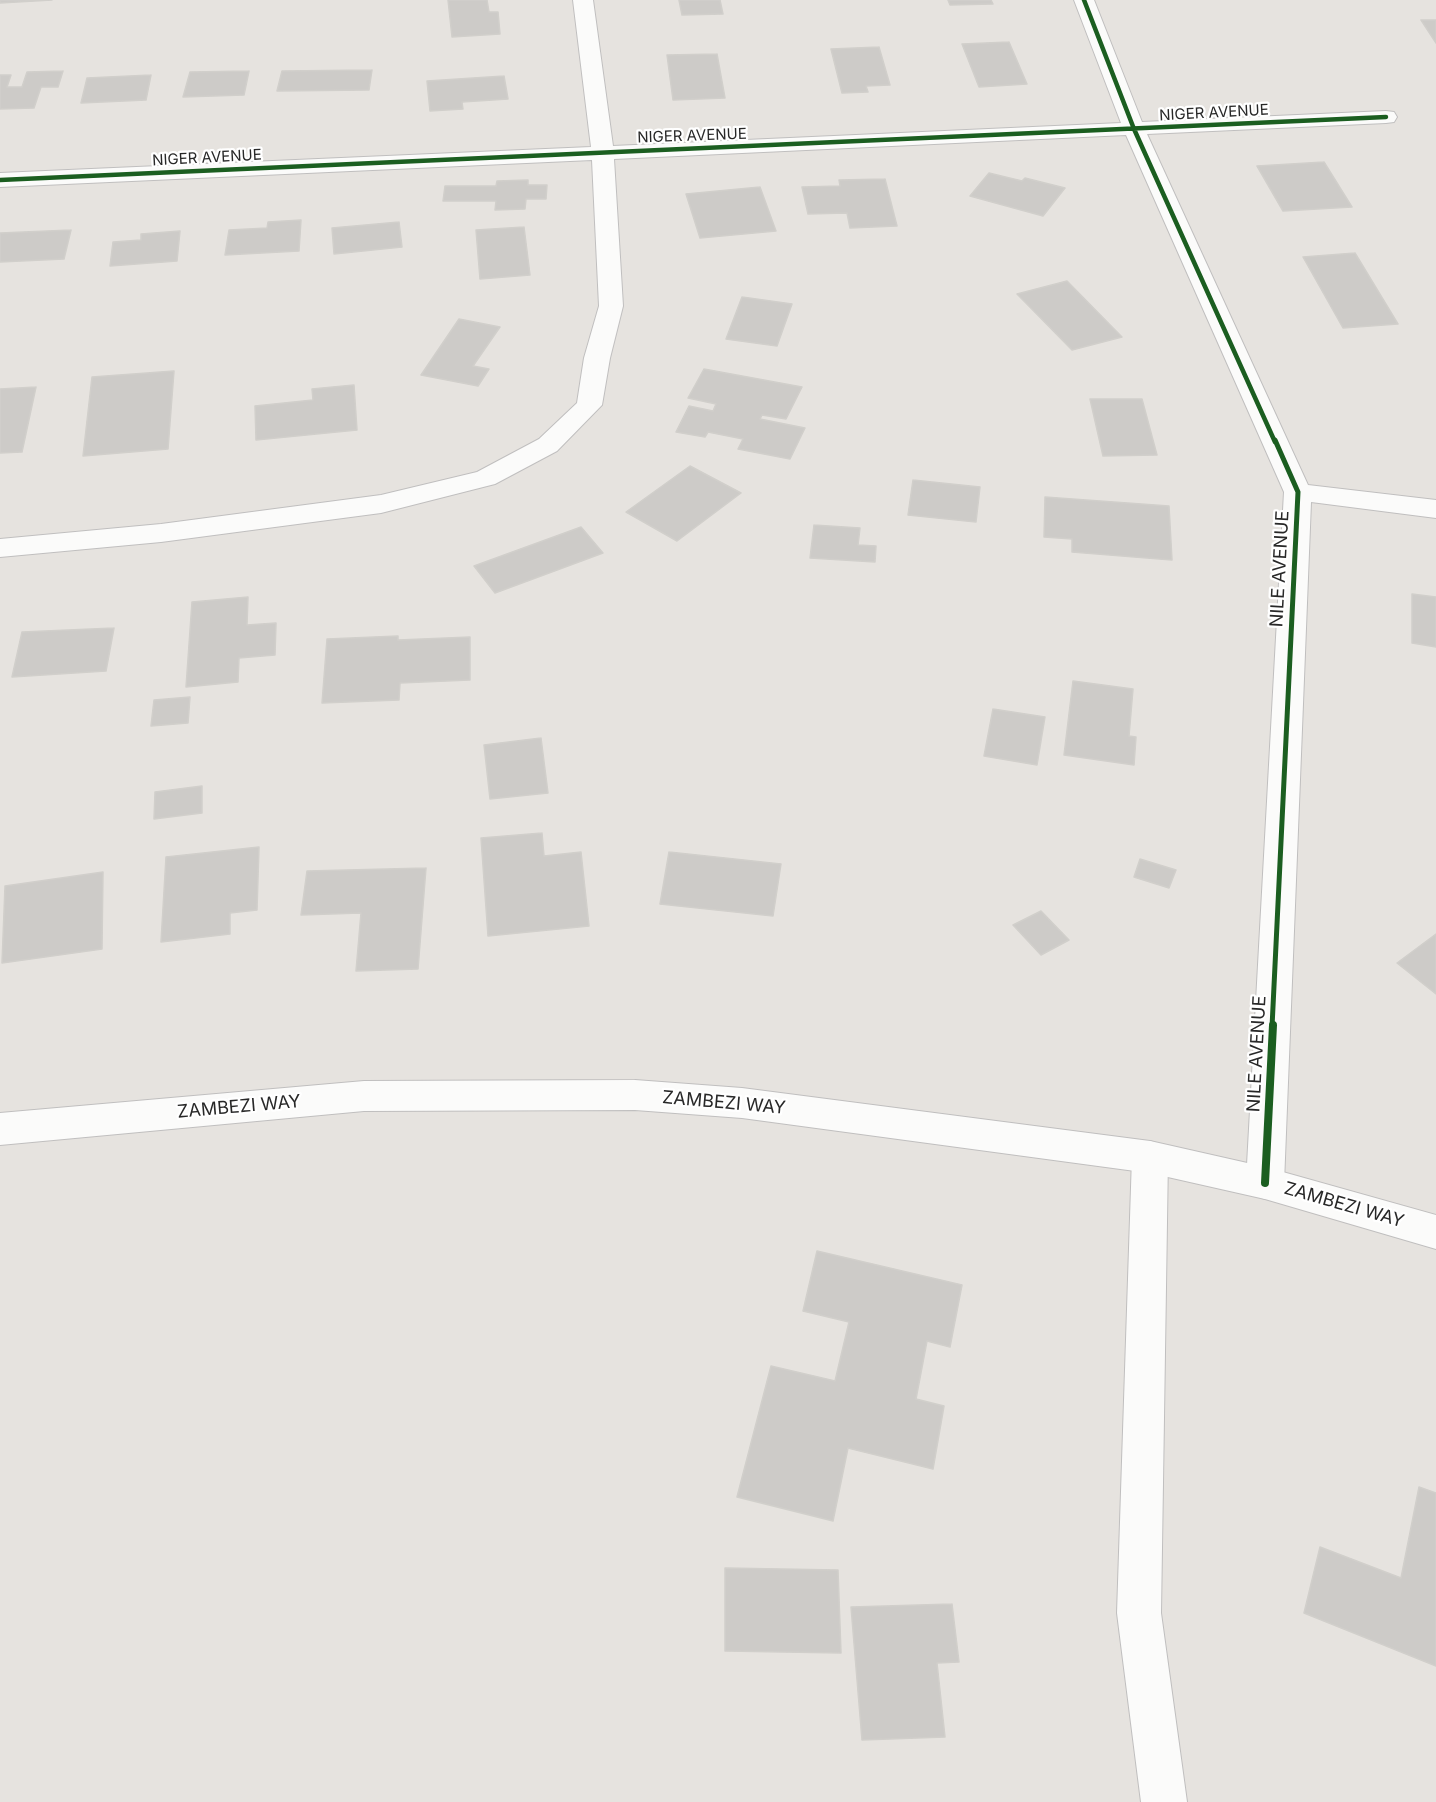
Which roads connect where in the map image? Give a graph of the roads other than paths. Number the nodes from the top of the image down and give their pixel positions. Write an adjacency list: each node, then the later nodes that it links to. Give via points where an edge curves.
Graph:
1 (583, 0): 5 (street)
2 (1084, 0): 4 (street, NILE AVENUE)
3 (1386, 117): 4 (street, NIGER AVENUE)
4 (1134, 129): 5 (street, NIGER AVENUE); 7 (street, NILE AVENUE)
5 (603, 152): 6 (street, NIGER AVENUE); 9 (street, via 611,306 589,405 548,445 486,478 381,504 161,533)
6 (0, 180)
7 (1298, 492): 8 (street); 12 (street, NILE AVENUE)
8 (1436, 509)
9 (0, 548)
10 (0, 1129): 11 (street, ZAMBEZI WAY, via 364,1096 635,1095 742,1103)
11 (1150, 1157): 12 (street, ZAMBEZI WAY); 14 (street, via 1139,1613)
12 (1265, 1183): 13 (street, ZAMBEZI WAY)
13 (1436, 1232)
14 (1164, 1802)

